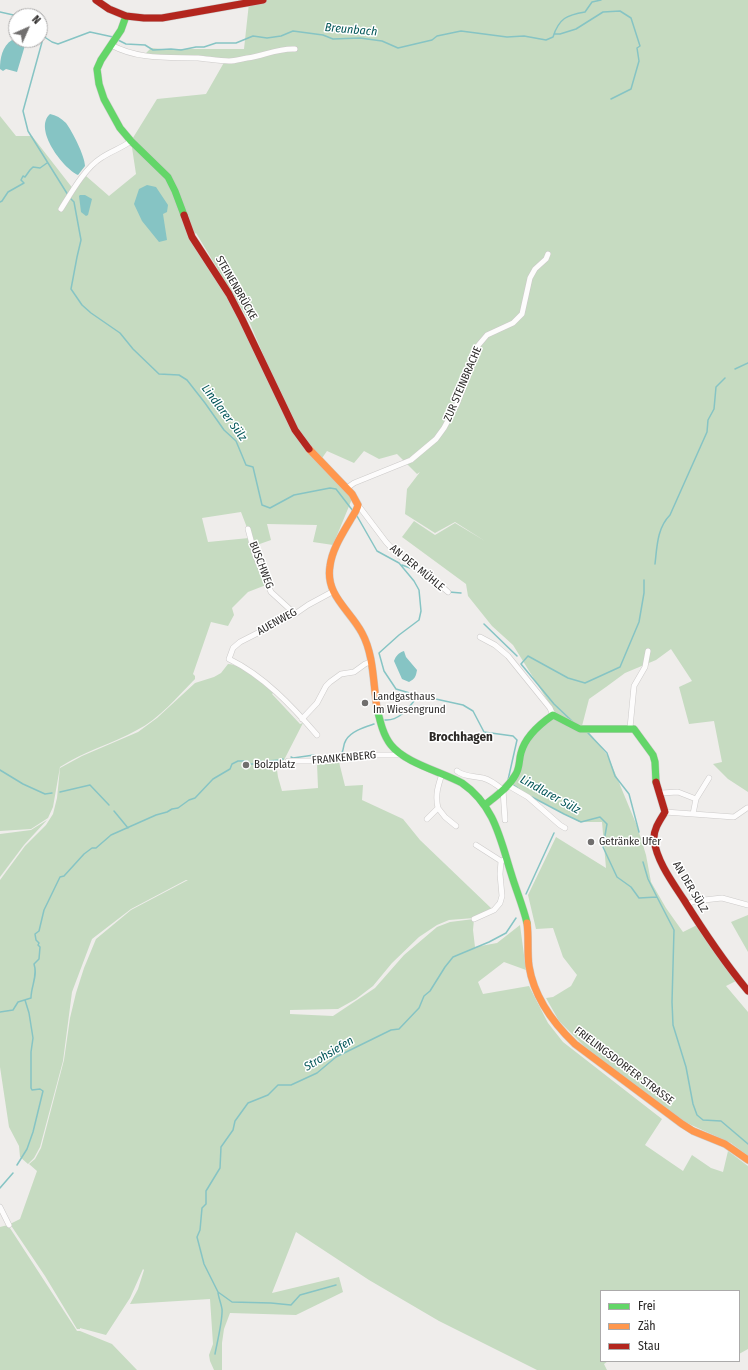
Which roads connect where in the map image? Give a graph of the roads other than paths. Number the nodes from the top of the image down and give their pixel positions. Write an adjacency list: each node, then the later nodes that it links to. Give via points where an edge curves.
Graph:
1 (96, 0): 3 (main road)
2 (263, 0): 3 (main road, via 162,18)
3 (126, 16): 4 (main road, STEINENBRÜCKE)
4 (115, 40): 5 (street, via 122,50 150,58 230,61 256,57 285,48); 6 (main road, STEINENBRÜCKE, via 98,64 99,84 111,114)
5 (295, 49)
6 (132, 141): 7 (street, via 95,162); 9 (main road, STEINENBRÜCKE, via 168,177 192,236 232,300 295,430 313,454)
7 (61, 209)
8 (548, 254): 9 (street, ZUR STEINBRACHE, via 530,278 522,314 513,323 487,335 476,348 471,368 456,404 436,439 411,460)
9 (347, 488): 10 (main road)
10 (358, 506): 12 (main road, FRIELINGSDORFER STRASSE, via 329,566); 13 (street, AN DER MÜHLE, via 398,555 430,576)
11 (248, 529): 14 (street, BUSCHWEG, via 271,592)
12 (332, 592): 14 (street, AUENWEG); 17 (main road, FRIELINGSDORFER STRASSE, via 361,630)
13 (448, 592)
14 (295, 614): 19 (street, AUENWEG, via 240,642 229,659 276,691)
15 (480, 637): 18 (street, via 508,656)
16 (648, 651): 20 (street, via 645,667 634,686)
17 (370, 662): 19 (street, via 354,672 341,674 330,682 317,703); 22 (main road, FRIELINGSDORFER STRASSE, via 385,736)
18 (553, 715): 20 (main road, via 580,729); 27 (main road, via 524,743 518,771)
19 (302, 719): 21 (street)
20 (630, 728): 28 (main road, via 653,755 655,777)
21 (317, 735)
22 (401, 755): 23 (street, FRANKENBERG, via 373,755 326,761); 25 (main road, FRIELINGSDORFER STRASSE)
23 (288, 761)
24 (457, 771): 27 (street)
25 (442, 774): 30 (main road, FRIELINGSDORFER STRASSE, via 469,787); 31 (street, via 436,791)
26 (709, 778): 29 (street)
27 (508, 785): 30 (main road); 36 (street); 38 (street, via 528,797)
28 (660, 793): 29 (street, via 678,792); 33 (main road)
29 (696, 799): 34 (street)
30 (485, 805): 40 (main road, FRIELINGSDORFER STRASSE, via 493,819)
31 (438, 808): 35 (street); 37 (street)
32 (746, 808): 34 (street, via 734,816)
33 (665, 812): 34 (street); 41 (main road, AN DER SÜLZ, via 654,833 654,840 668,876)
34 (693, 814)
35 (427, 818)
36 (505, 820)
37 (456, 826)
38 (565, 828)
39 (476, 846): 40 (street)
40 (504, 860): 43 (street, via 500,874 500,902 494,910); 45 (main road, FRIELINGSDORFER STRASSE, via 527,923 533,982 555,1024 574,1044 682,1124 725,1144)
41 (687, 904): 42 (street, via 695,900 722,898); 44 (main road, AN DER SÜLZ, via 730,969)
42 (748, 905)
43 (474, 919)
44 (748, 991)
45 (748, 1160)
46 (0, 1207): 47 (street)
47 (9, 1225)

